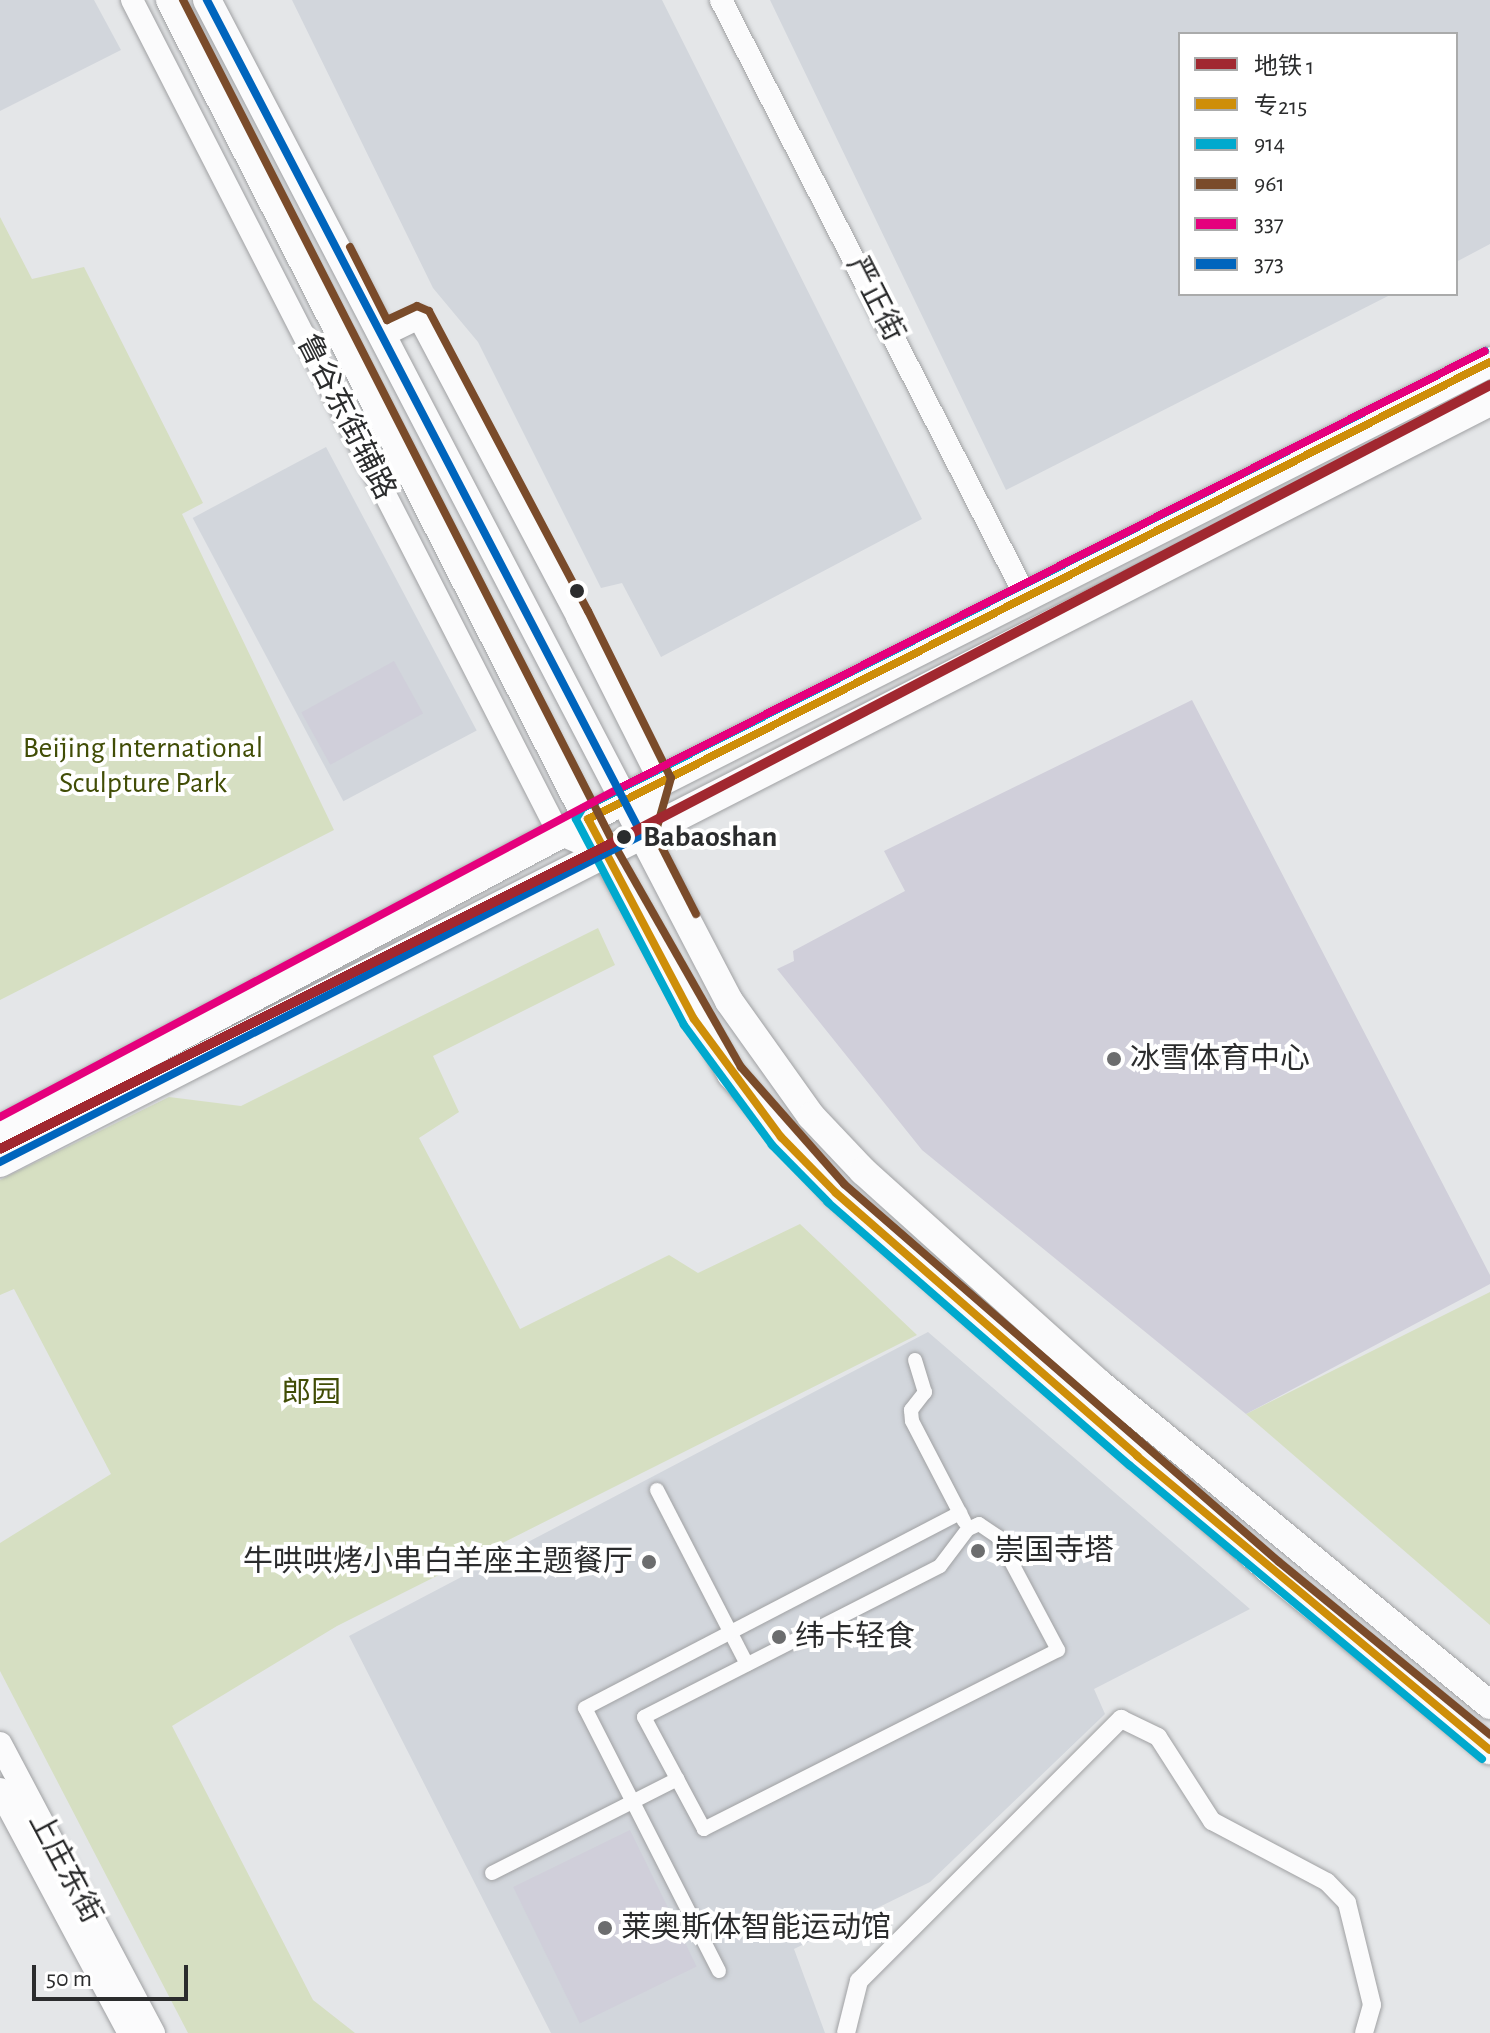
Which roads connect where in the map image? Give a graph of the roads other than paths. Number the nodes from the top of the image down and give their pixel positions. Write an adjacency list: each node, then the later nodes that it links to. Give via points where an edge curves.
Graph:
1 (132, 0): 12 (street, 鲁谷东街辅路)
2 (170, 0): 11 (main road)
3 (207, 0): 5 (main road)
4 (721, 0): 8 (street, 严正街)
5 (382, 336): 9 (street, via 419,318); 10 (main road)
6 (1490, 362): 8 (highway)
7 (1490, 401): 13 (highway)
8 (1027, 599): 9 (highway)
9 (660, 782): 10 (highway); 13 (street)
10 (623, 800): 11 (highway); 13 (main road)
11 (588, 819): 12 (highway); 14 (main road)
12 (559, 834): 14 (street); 15 (highway)
13 (642, 835): 14 (highway); 23 (main road, via 754,1039 811,1116 863,1171 1096,1381)
14 (605, 854): 16 (highway); 25 (main road, via 731,1074 836,1193 1271,1571)
15 (0, 1131)
16 (0, 1162)
17 (915, 1360): 19 (street, via 925,1392 911,1410 912,1421)
18 (657, 1490): 21 (street)
19 (960, 1513): 20 (street); 21 (street)
20 (968, 1529): 22 (street, via 940,1566); 26 (street, via 979,1524 998,1537 1058,1650 704,1829)
21 (730, 1632): 22 (street); 28 (street, via 585,1708)
22 (747, 1664): 26 (street, via 644,1717)
23 (1490, 1705)
24 (0, 1744): 32 (main road, 上庄东街)
25 (1490, 1750)
26 (677, 1779): 28 (street)
27 (0, 1790): 31 (main road, 上庄东街)
28 (632, 1802): 29 (street); 30 (street)
29 (492, 1873)
30 (719, 1971)
31 (130, 2033)
32 (153, 2033)
33 (846, 2033): 34 (street, via 859,1981 1121,1719 1158,1737 1212,1821 1327,1882 1347,1903 1372,2005)
34 (1364, 2033)

